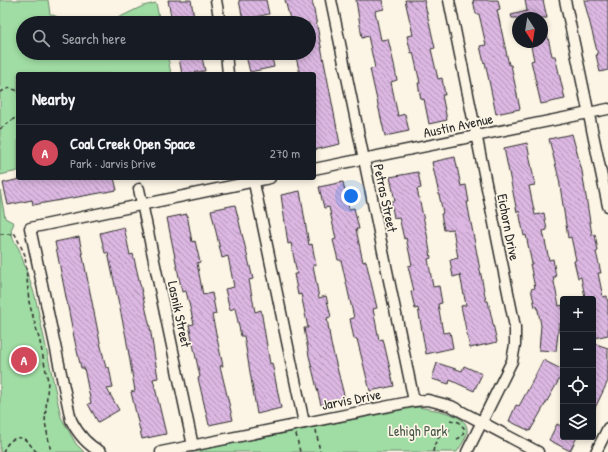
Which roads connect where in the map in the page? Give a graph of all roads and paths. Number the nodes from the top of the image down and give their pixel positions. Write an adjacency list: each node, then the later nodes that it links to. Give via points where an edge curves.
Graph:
1 (216, 0): 5 (street)
2 (331, 0): 15 (street, Petras Street)
3 (449, 0): 14 (street, Eichorn Drive)
4 (565, 0): 11 (street)
5 (219, 16)
6 (227, 60): 7 (street)
7 (228, 72)
8 (16, 90): 9 (path, via 10,88)
9 (0, 92)
10 (608, 109): 11 (street, Austin Avenue)
11 (588, 113): 14 (street, Austin Avenue); 20 (street)
12 (16, 117): 13 (path)
13 (0, 129)
14 (477, 135): 15 (street, Austin Avenue); 25 (street, Eichorn Drive, via 515,327 512,361)
15 (364, 159): 16 (street, Austin Avenue); 22 (street, Petras Street)
16 (316, 169)
17 (253, 180): 19 (street); 24 (street)
18 (139, 189): 19 (street, Lasnik Street)
19 (142, 204): 33 (street, Lasnik Street); 37 (street, via 30,228 71,420 78,434)
20 (608, 206)
21 (0, 234): 36 (path, via 15,234 25,255 29,302 48,381 45,422)
22 (414, 401): 24 (street, Jarvis Drive); 25 (street, Jarvis Drive, via 428,400 451,406)
23 (450, 420): 26 (path, via 459,422)
24 (304, 423): 33 (street, Jarvis Drive)
25 (482, 423): 43 (street, Eichorn Drive); 44 (street, Jarvis Drive)
26 (464, 428): 27 (path); 32 (path, via 463,436)
27 (468, 428)
28 (608, 428): 45 (street)
29 (450, 429): 42 (path, via 435,441)
30 (316, 430): 40 (path)
31 (296, 434): 39 (path)
32 (457, 440)
33 (193, 446): 38 (street, Jarvis Drive)
34 (3, 452): 35 (path, via 10,440 17,438 23,438)
35 (37, 452)
36 (51, 452)
37 (101, 452)
38 (161, 452)
39 (300, 452)
40 (320, 452)
41 (429, 452): 42 (path)
42 (433, 452)
43 (467, 452)
44 (538, 452)
45 (596, 452)

